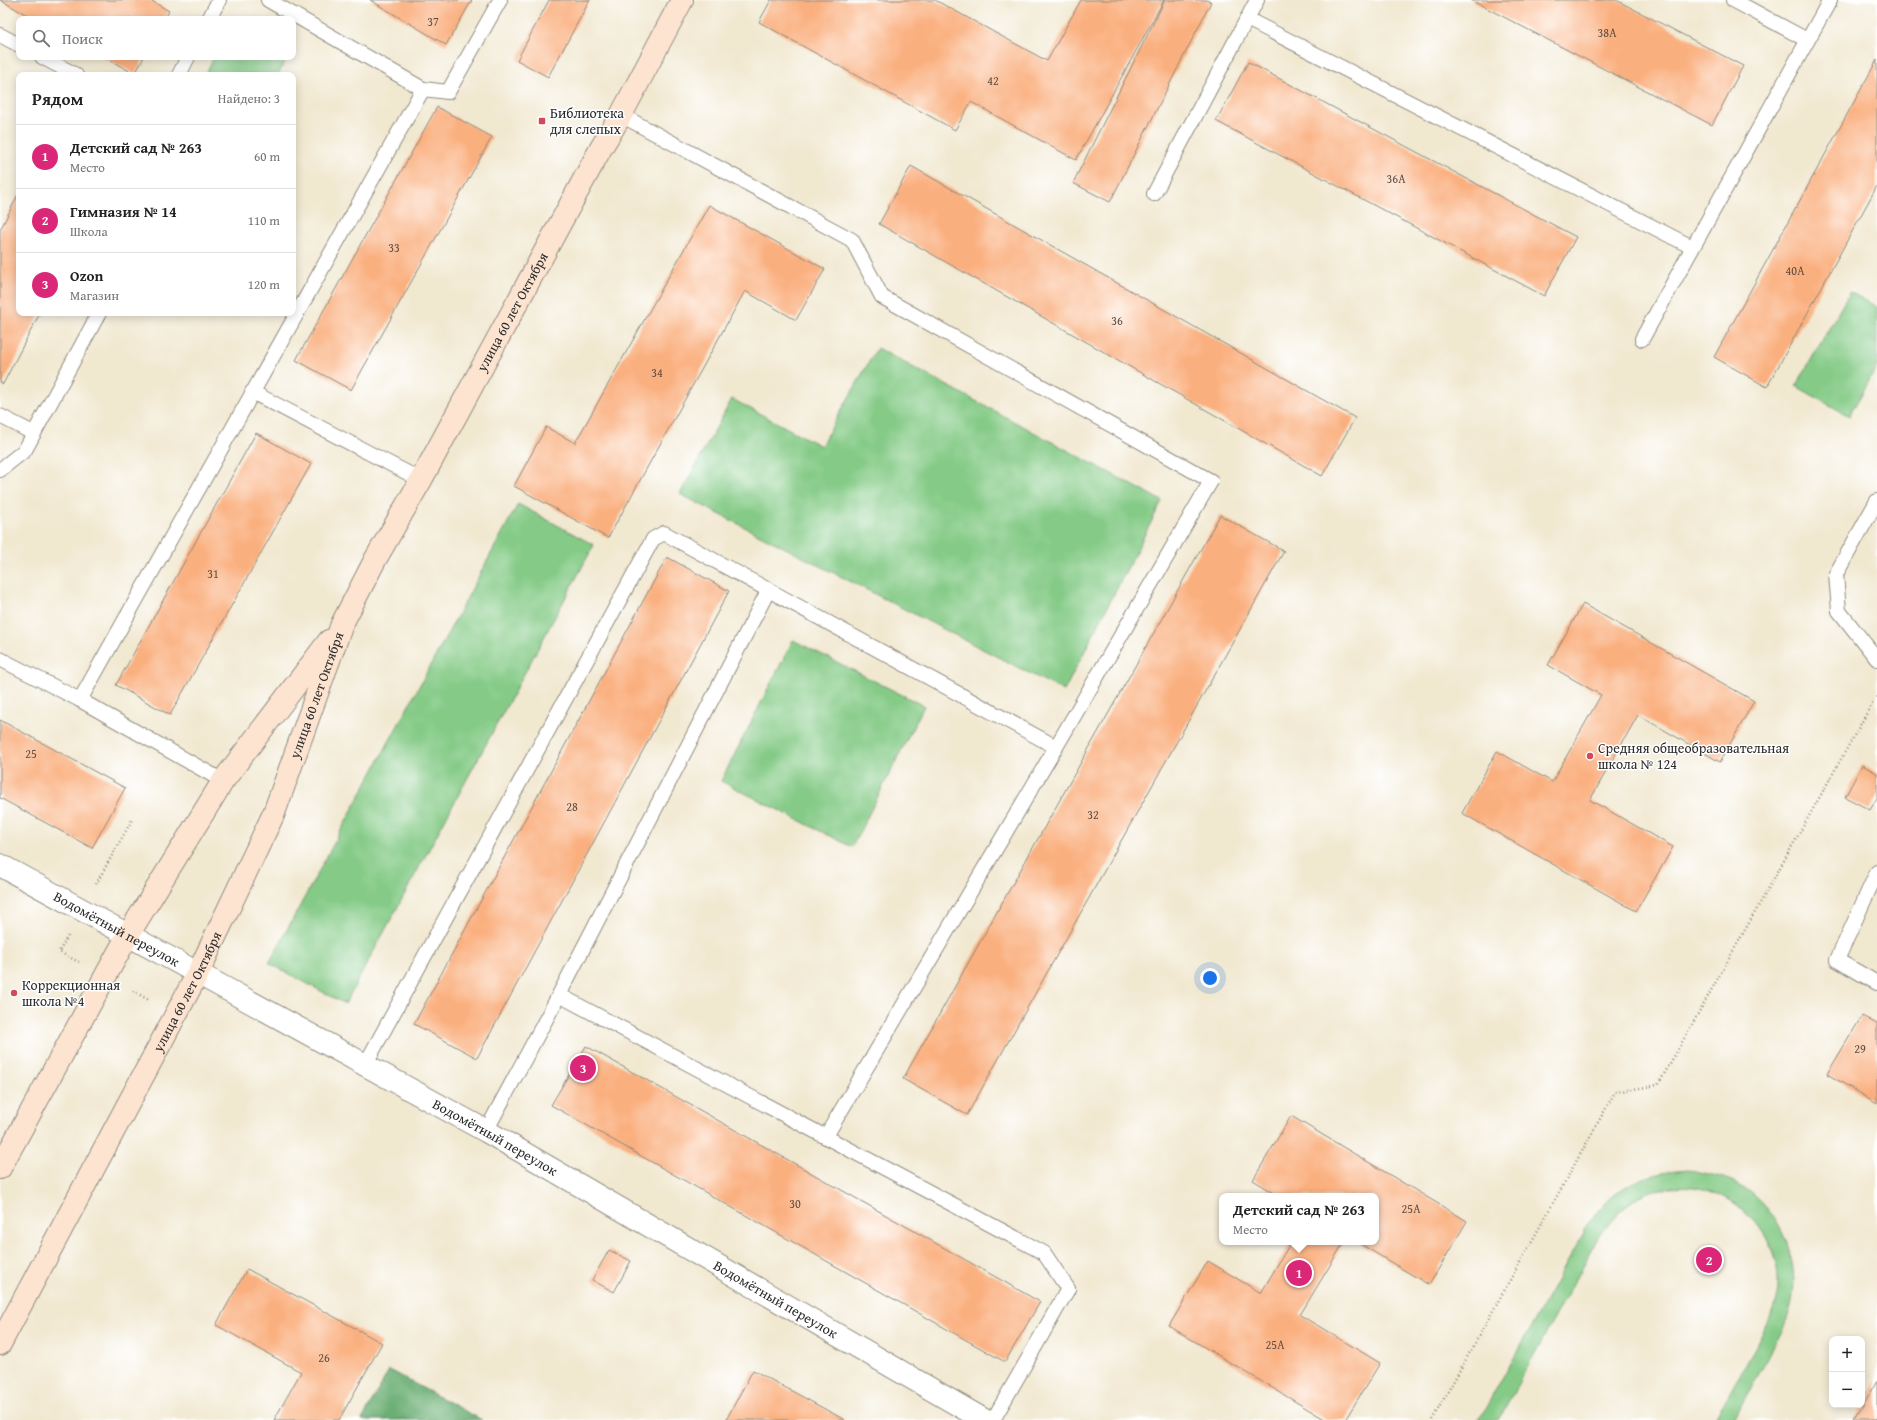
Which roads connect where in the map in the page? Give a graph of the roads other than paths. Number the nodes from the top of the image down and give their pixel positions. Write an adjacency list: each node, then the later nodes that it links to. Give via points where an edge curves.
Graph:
1 (219, 0): 8 (lane)
2 (268, 0): 9 (lane)
3 (500, 0): 19 (lane, via 448,92)
4 (682, 0): 20 (main road, улица 60 лет Октября)
5 (1257, 0): 11 (lane)
6 (1733, 0): 13 (lane)
7 (1830, 0): 13 (lane)
8 (211, 16)
9 (296, 16)
10 (296, 16): 19 (lane)
11 (1247, 19): 21 (lane); 22 (lane)
12 (0, 35): 14 (lane)
13 (1807, 40): 22 (lane)
14 (16, 43)
15 (48, 60): 17 (lane)
16 (186, 60): 18 (lane)
17 (70, 72)
18 (180, 72)
19 (422, 89): 23 (lane)
20 (621, 115): 31 (main road, улица 60 лет Октября); 38 (lane, via 852,240 882,297 1211,480)
21 (1154, 194)
22 (1692, 247): 26 (lane)
23 (296, 314)
24 (97, 316): 29 (lane)
25 (295, 316): 27 (lane)
26 (1642, 339)
27 (252, 392): 31 (lane); 37 (lane)
28 (0, 416): 29 (lane)
29 (33, 433): 30 (lane, via 25,450)
30 (0, 470)
31 (421, 480): 34 (main road, улица 60 лет Октября)
32 (1877, 501): 36 (lane, via 1836,574 1839,611)
33 (769, 589): 38 (lane); 45 (lane); 46 (lane, via 664,533 654,539)
34 (342, 624): 39 (main road, улица 60 лет Октября); 43 (main road, улица 60 лет Октября, via 274,813)
35 (0, 659): 37 (lane)
36 (1877, 659)
37 (80, 700): 39 (lane)
38 (1056, 747): 48 (lane)
39 (223, 781): 42 (main road, улица 60 лет Октября)
40 (0, 865): 42 (street, Водомётный переулок)
41 (1877, 872): 44 (lane, via 1836,960)
42 (128, 935): 43 (street, Водомётный переулок); 49 (main road, улица 60 лет Октября)
43 (198, 973): 46 (street, Водомётный переулок); 50 (main road, улица 60 лет Октября)
44 (1877, 983)
45 (559, 995): 47 (lane); 48 (lane)
46 (365, 1065): 47 (street, Водомётный переулок)
47 (486, 1131): 51 (street, Водомётный переулок)
48 (826, 1136): 52 (lane, via 1044,1253 1068,1289)
49 (0, 1168)
50 (0, 1344)
51 (984, 1420)
52 (993, 1420)

